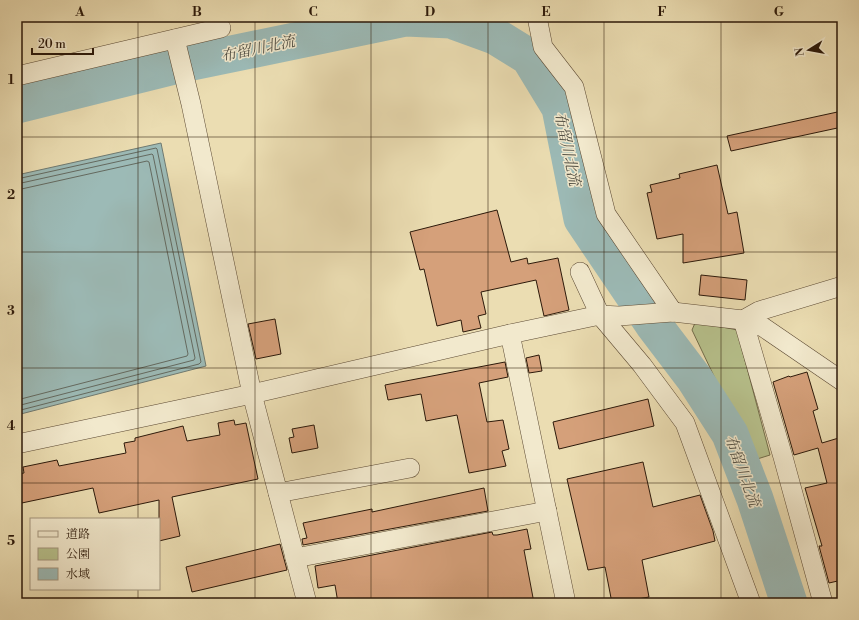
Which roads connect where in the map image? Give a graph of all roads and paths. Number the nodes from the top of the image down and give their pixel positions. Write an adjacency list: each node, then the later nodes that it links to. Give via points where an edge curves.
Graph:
1 (537, 17): 7 (street, via 543,47 574,87 606,214)
2 (221, 28): 3 (street)
3 (175, 39): 4 (street); 12 (street)
4 (17, 76)
5 (580, 272): 8 (street)
6 (842, 286): 9 (street, via 759,311)
7 (668, 312): 8 (street); 9 (street)
8 (600, 315): 10 (street); 20 (street, via 642,365 685,423)
9 (742, 320): 11 (street, via 763,327); 21 (street)
10 (510, 334): 12 (street); 16 (street)
11 (842, 381)
12 (252, 394): 13 (street); 15 (street)
13 (17, 444)
14 (410, 468): 15 (street)
15 (278, 493): 17 (street)
16 (547, 511): 17 (street); 19 (street)
17 (296, 558): 18 (street)
18 (307, 603)
19 (566, 603)
20 (750, 603)
21 (823, 603)

